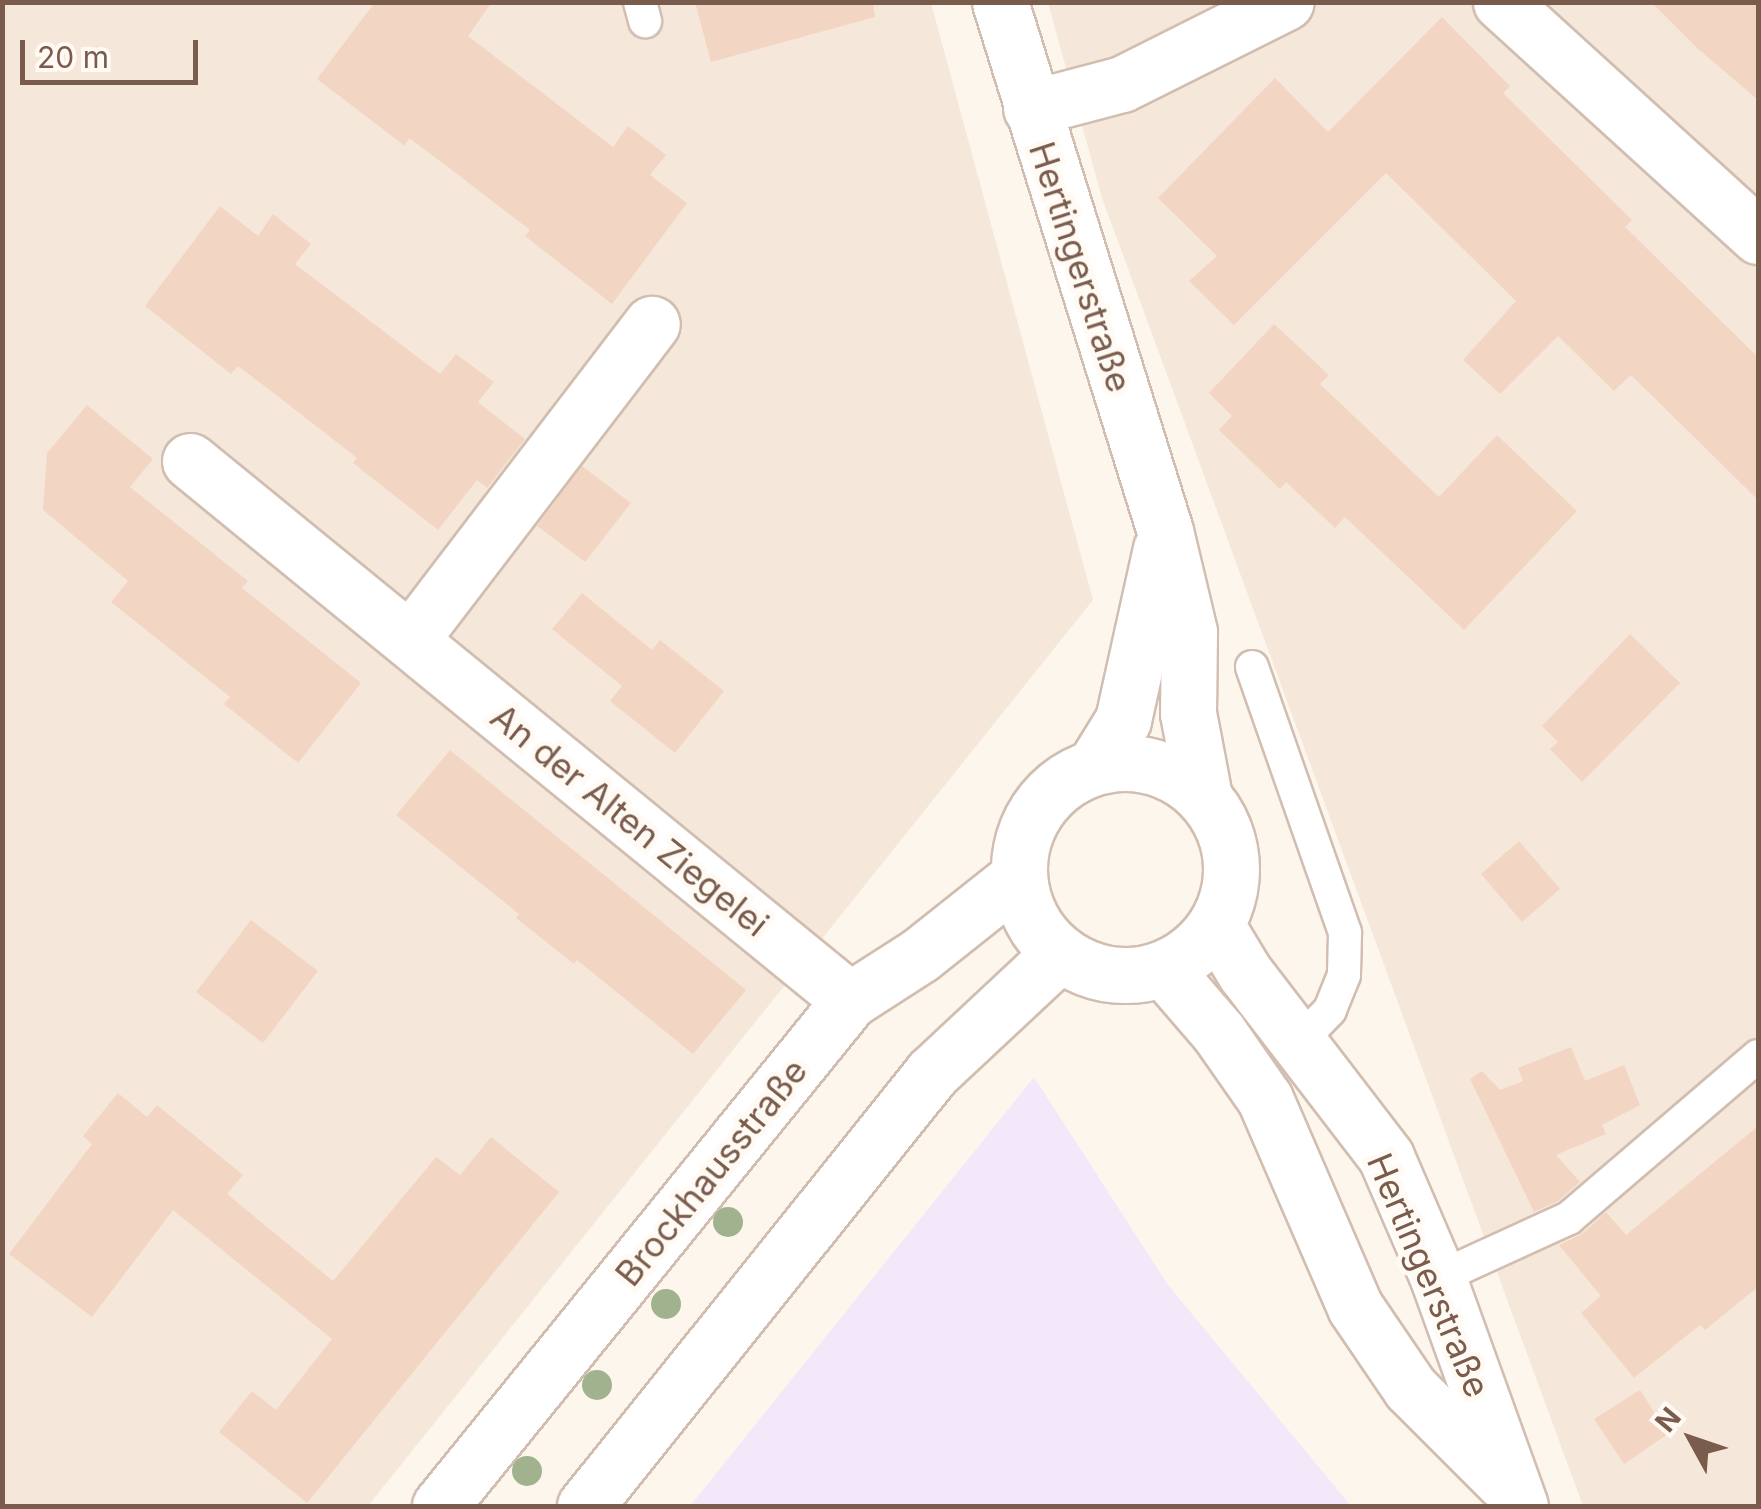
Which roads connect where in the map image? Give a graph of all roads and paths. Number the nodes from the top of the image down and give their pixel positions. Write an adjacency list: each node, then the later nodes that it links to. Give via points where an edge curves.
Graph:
1 (1000, 2): 4 (street, Hertingerstraße)
2 (1286, 2): 4 (street, via 1122,84)
3 (1502, 2): 5 (street)
4 (1031, 108): 8 (street, Hertingerstraße)
5 (1758, 236)
6 (652, 324): 9 (street)
7 (190, 461): 9 (street, An der Alten Ziegelei)
8 (1164, 531): 11 (street, Hertingerstraße, via 1123,720); 12 (street, Hertingerstraße, via 1188,632 1188,713)
9 (410, 640): 17 (street, An der Alten Ziegelei)
10 (1252, 667): 18 (lane, via 1345,933 1344,974 1330,1010)
11 (1094, 767): 12 (street, Hertingerstraße, via 1154,766); 13 (street, Hertingerstraße, via 1061,784 1037,809 1021,842)
12 (1204, 797): 14 (street, Hertingerstraße, via 1222,823 1230,859 1230,890)
13 (1018, 876): 15 (street, via 1027,913); 17 (street, Brockhausstraße, via 920,955)
14 (1216, 924): 16 (street, Hertingerstraße, via 1195,949); 18 (street, Hertingerstraße)
15 (1059, 954): 16 (street, via 1098,973 1135,976); 23 (street, via 932,1073)
16 (1164, 969): 21 (street, Hertingerstraße, via 1266,1099 1355,1307 1410,1388)
17 (850, 1000): 22 (street, Brockhausstraße)
18 (1298, 1043): 20 (street, Hertingerstraße, via 1386,1157)
19 (1758, 1056): 20 (lane, via 1569,1218)
20 (1438, 1278): 21 (street, Hertingerstraße)
21 (1517, 1499)
22 (440, 1506)
23 (585, 1506)

